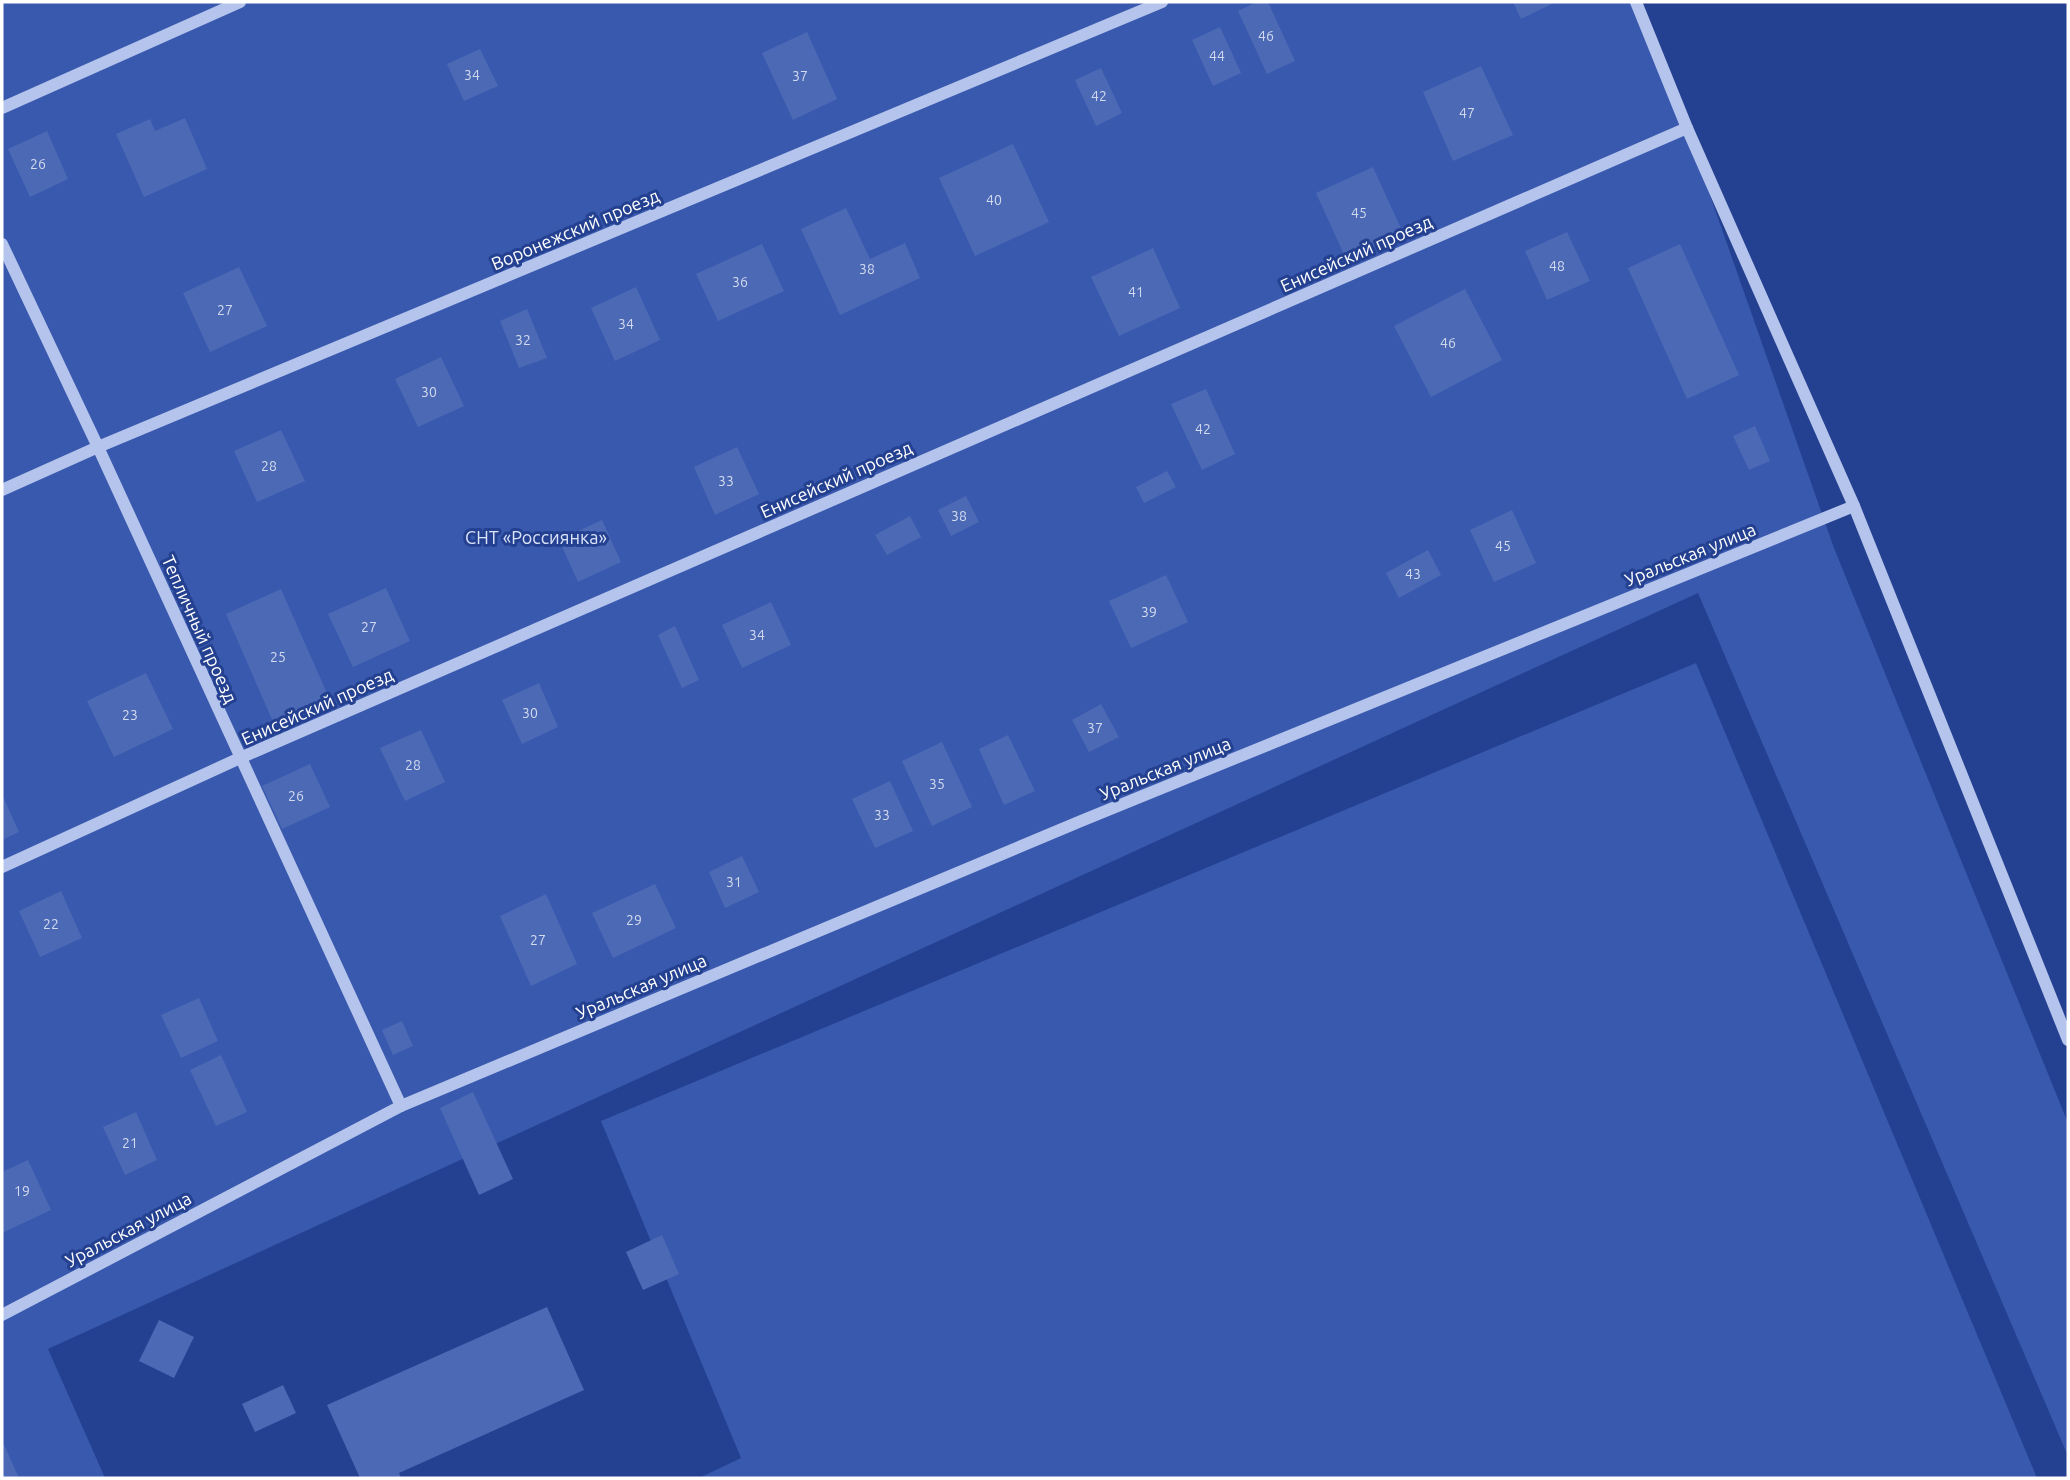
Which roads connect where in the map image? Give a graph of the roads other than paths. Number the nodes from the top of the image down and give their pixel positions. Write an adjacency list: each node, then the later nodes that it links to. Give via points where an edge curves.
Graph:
1 (240, 2): 4 (lane)
2 (1162, 2): 7 (lane, Воронежский проезд)
3 (1636, 2): 5 (lane)
4 (2, 108)
5 (1687, 128): 9 (lane); 10 (lane, Енисейский проезд)
6 (2, 244): 7 (lane, Тепличный проезд)
7 (98, 447): 8 (lane, Воронежский проезд); 10 (lane, Тепличный проезд)
8 (2, 490)
9 (1854, 506): 12 (lane); 13 (lane, Уральская улица)
10 (240, 758): 11 (lane, Енисейский проезд); 13 (lane, Тепличный проезд)
11 (2, 867)
12 (2068, 1040)
13 (401, 1105): 14 (lane, Уральская улица)
14 (2, 1315)

